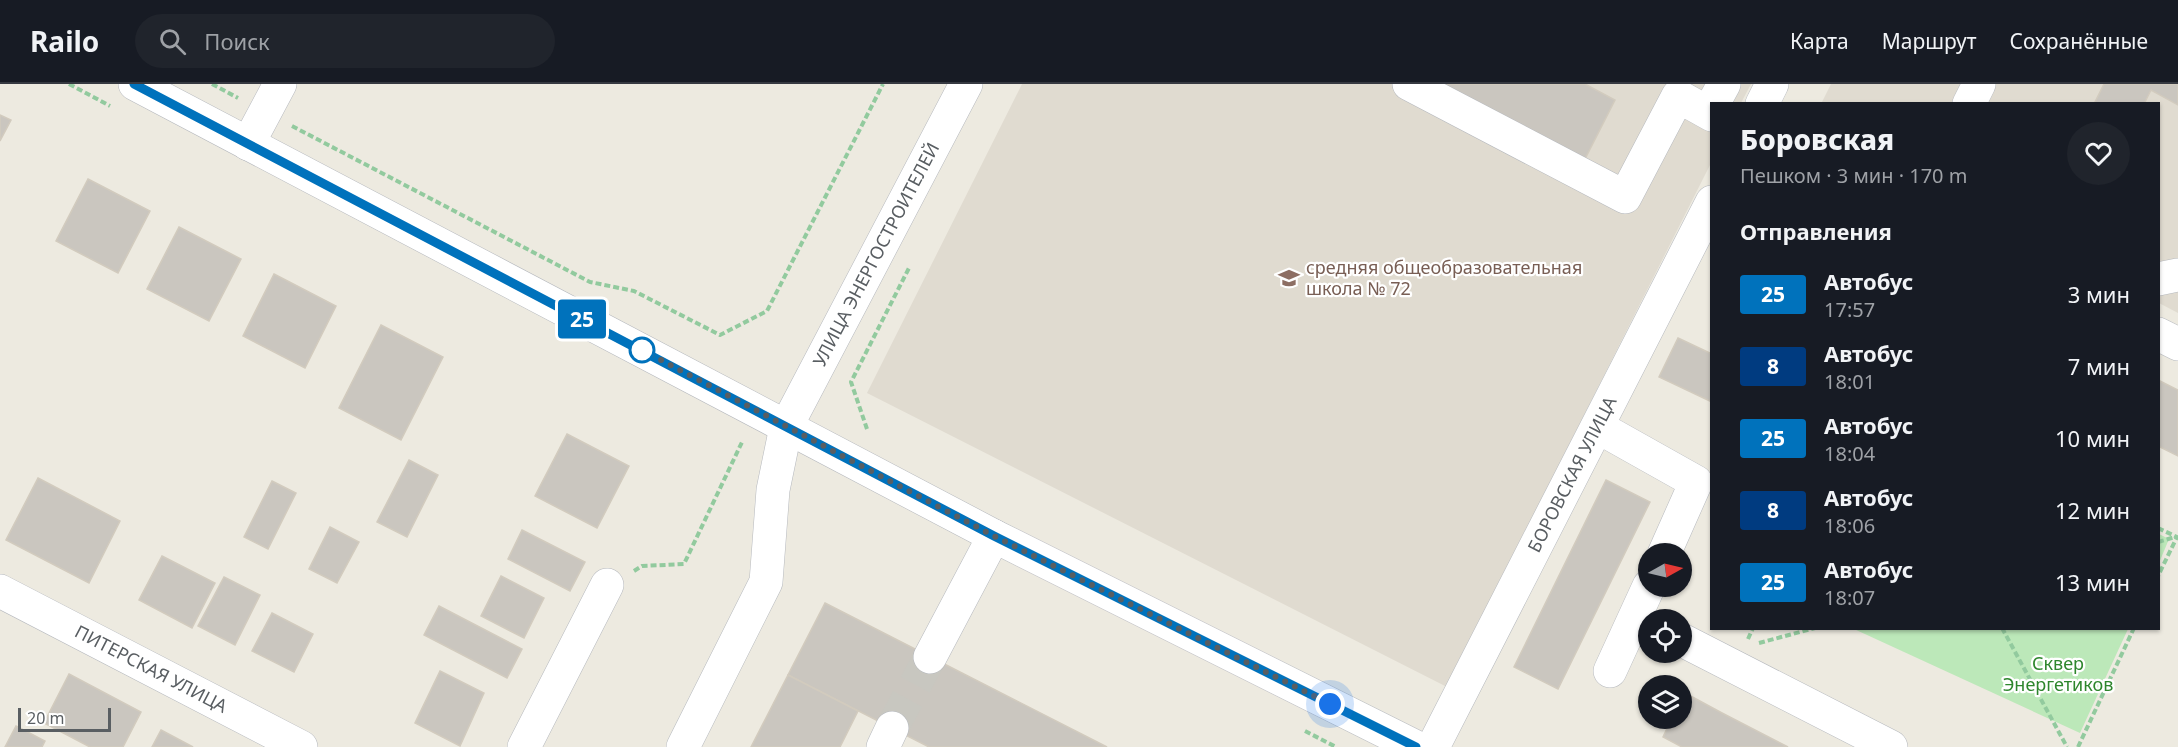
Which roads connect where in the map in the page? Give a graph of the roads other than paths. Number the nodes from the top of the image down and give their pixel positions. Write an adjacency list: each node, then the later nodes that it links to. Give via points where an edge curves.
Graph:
1 (135, 84): 12 (street)
2 (966, 84): 18 (street, УЛИЦА ЭНЕРГОСТРОИТЕЛЕЙ)
3 (1409, 84): 11 (street, via 1625,197 1678,96)
4 (1724, 84): 8 (street)
5 (1772, 84): 9 (street)
6 (1979, 84): 10 (street)
7 (272, 98): 12 (street)
8 (1715, 102)
9 (1763, 102)
10 (1970, 102)
11 (1710, 110)
12 (249, 144): 18 (street)
13 (1710, 206): 19 (street, БОРОВСКАЯ УЛИЦА)
14 (2178, 274): 15 (street)
15 (2160, 278)
16 (2160, 335): 17 (street)
17 (2178, 344)
18 (786, 427): 20 (street); 30 (street, УЛИЦА ЭНЕРГОСТРОИТЕЛЕЙ, via 773,490 766,582)
19 (1598, 427): 21 (street, via 1696,482); 32 (street, БОРОВСКАЯ УЛИЦА)
20 (994, 536): 26 (street); 31 (street)
21 (1669, 543)
22 (607, 585): 29 (street)
23 (0, 591): 28 (street, ПИТЕРСКАЯ УЛИЦА)
24 (1638, 626): 27 (street)
25 (1692, 645): 33 (street)
26 (930, 657)
27 (1610, 671)
28 (301, 747)
29 (524, 747)
30 (683, 747)
31 (1416, 747)
32 (1433, 747)
33 (1891, 747)

